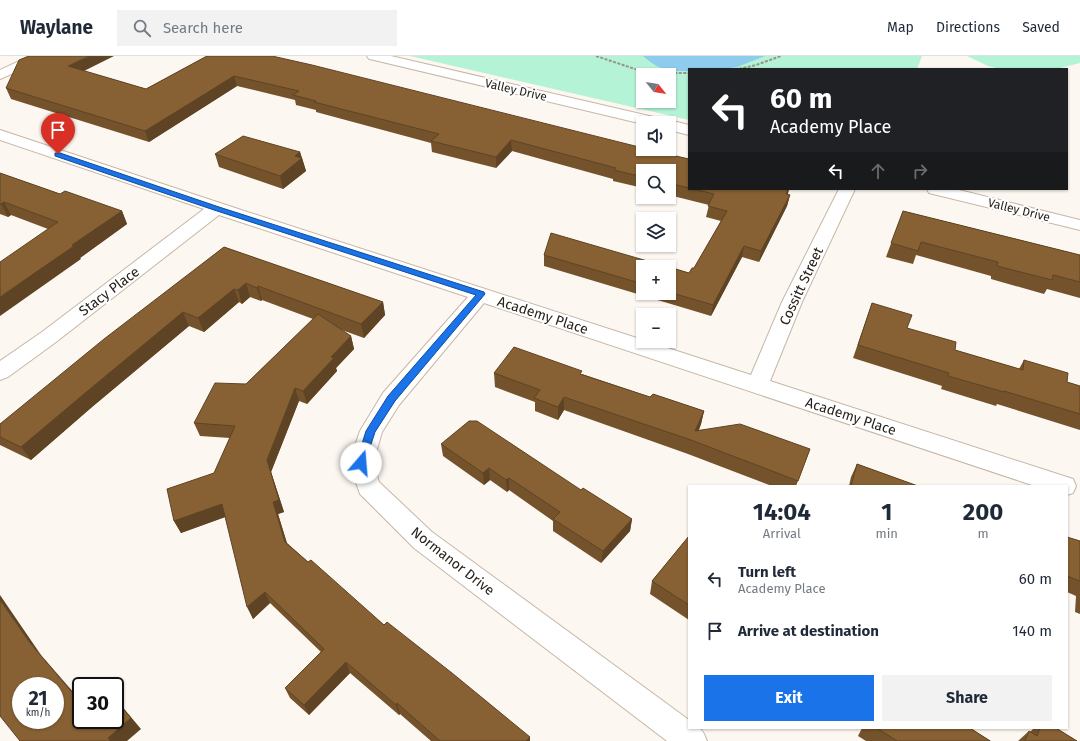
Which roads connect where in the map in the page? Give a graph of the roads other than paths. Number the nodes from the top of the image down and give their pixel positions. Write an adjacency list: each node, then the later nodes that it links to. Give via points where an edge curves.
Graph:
1 (42, 56): 3 (street)
2 (374, 56): 4 (street, Valley Drive)
3 (0, 75)
4 (636, 118)
5 (676, 127): 6 (street)
6 (688, 130)
7 (0, 135): 10 (street, Academy Place)
8 (847, 190): 14 (street, Cossitt Street, via 792,302)
9 (939, 190): 11 (street, Valley Drive)
10 (216, 208): 12 (street, Academy Place); 13 (street, Stacy Place)
11 (1080, 225)
12 (481, 294): 14 (street, Academy Place); 18 (street, Normanor Drive, via 392,399 371,431 361,463 369,487 423,540)
13 (0, 372)
14 (758, 385): 15 (street, Academy Place)
15 (1061, 485)
16 (1068, 487): 17 (street)
17 (1080, 491)
18 (692, 741)

